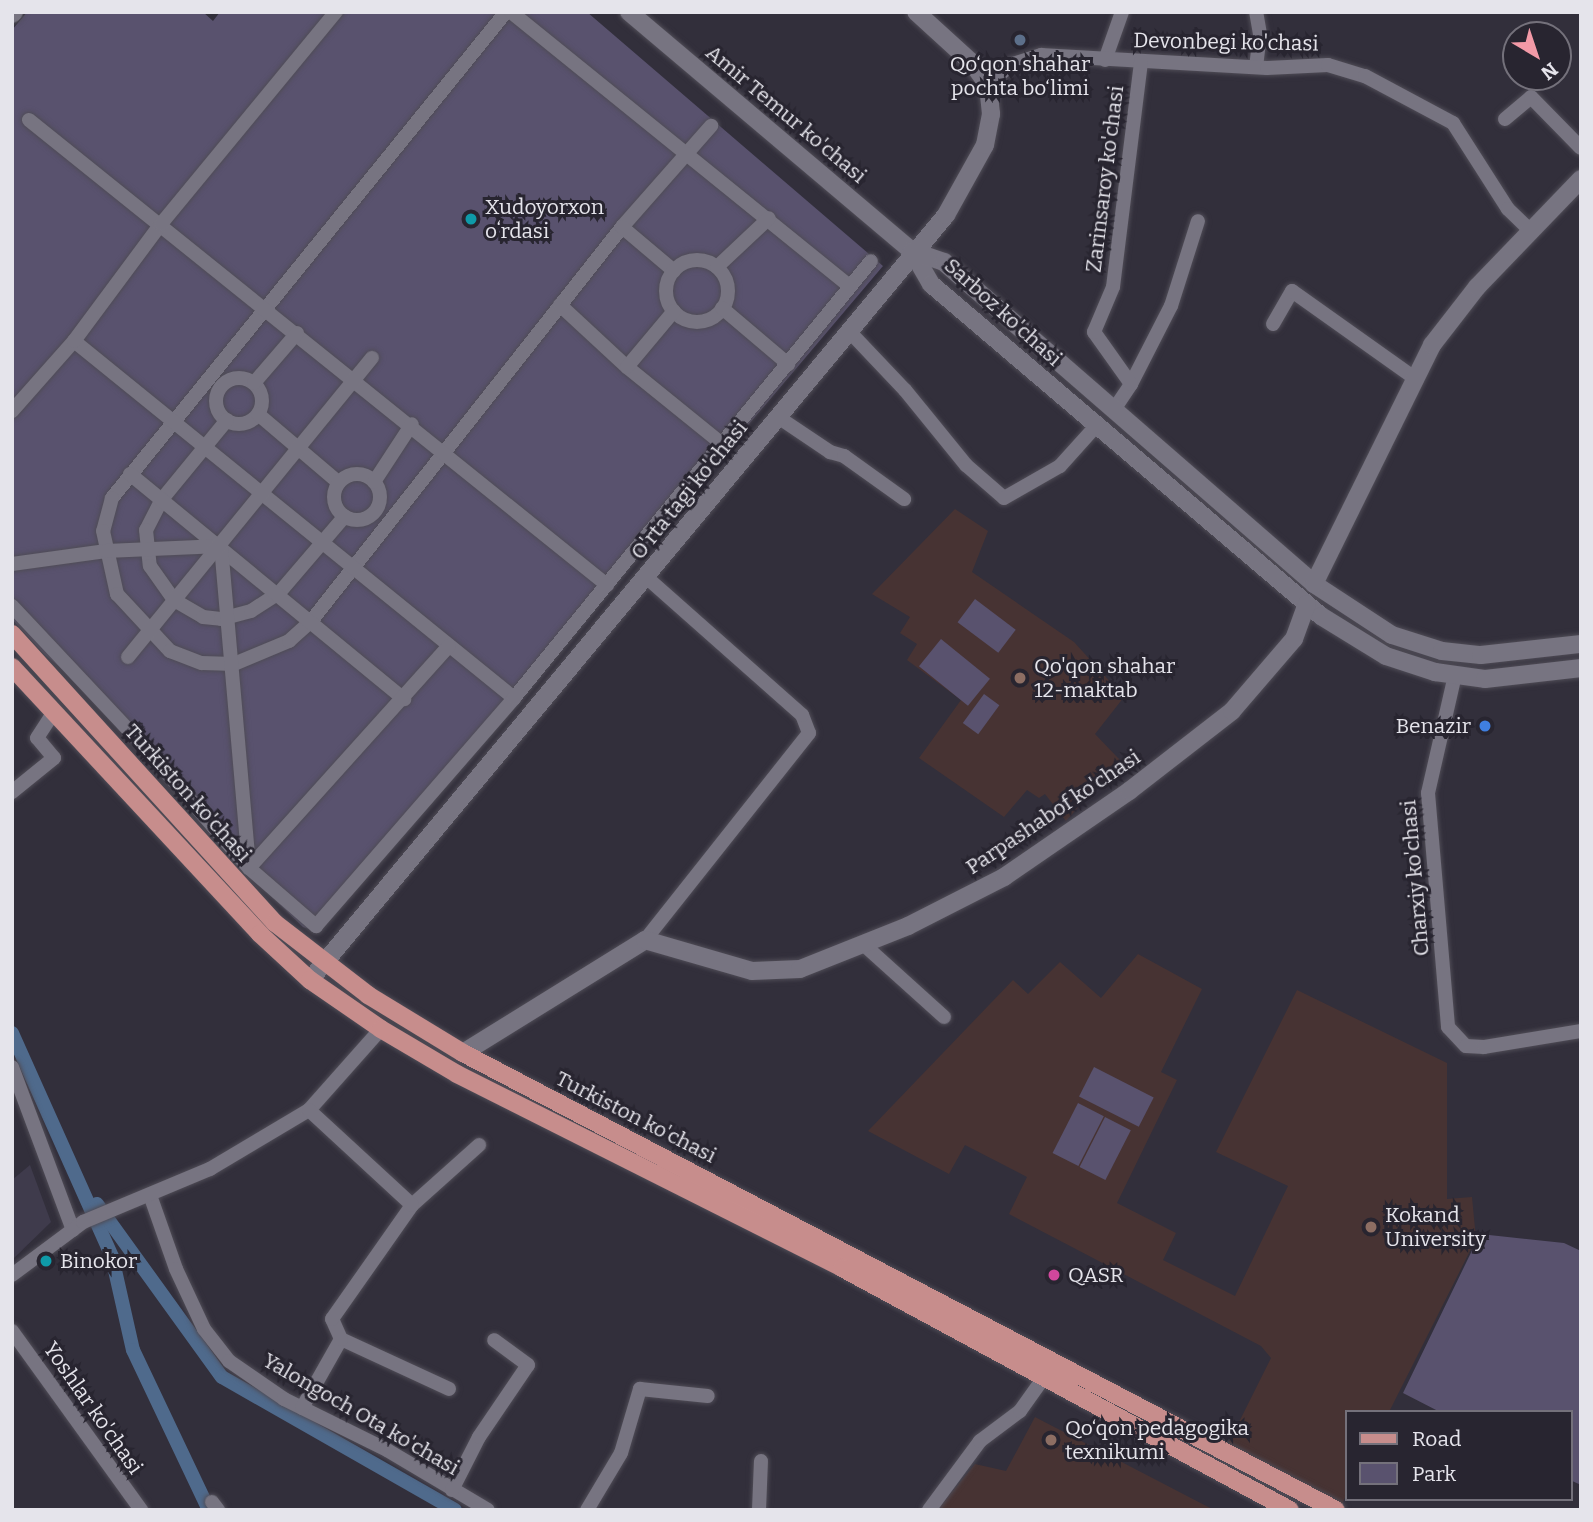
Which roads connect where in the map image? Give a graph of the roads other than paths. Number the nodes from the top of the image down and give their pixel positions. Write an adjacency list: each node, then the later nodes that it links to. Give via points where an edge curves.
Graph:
1 (336, 12): 20 (street)
2 (506, 12): 29 (street)
3 (511, 12): 16 (street)
4 (629, 12): 23 (main road, Amir Temur ko'chasi)
5 (916, 12): 11 (main road, via 971,62)
6 (1122, 12): 8 (street, Devonbegi ko'chasi)
7 (1256, 12): 10 (street, via 1260,34)
8 (1105, 60): 9 (street, Devonbegi ko'chasi); 11 (street, Devonbegi ko'chasi, via 1041,55 1010,65)
9 (1141, 62): 10 (street, Devonbegi ko'chasi); 42 (street, Zarinsaroy ko'chasi, via 1113,287 1094,332)
10 (1256, 67): 22 (street, Devonbegi ko'chasi, via 1328,65 1365,76 1453,123 1508,209)
11 (988, 85): 23 (main road, O'rta tagi ko'chasi, via 991,114 985,145 946,215)
12 (1505, 119): 15 (street, via 1531,97)
13 (29, 120): 20 (street)
14 (711, 126): 16 (street)
15 (1581, 148)
16 (688, 153): 18 (street); 21 (street)
17 (1581, 179): 22 (main road)
18 (769, 218): 25 (street); 27 (street)
19 (1198, 221): 42 (street, via 1171,306)
20 (161, 224): 29 (street); 35 (street)
21 (622, 227): 26 (street); 28 (street)
22 (1529, 229): 40 (main road, via 1432,345)
23 (912, 251): 33 (main road, O'rta tagi ko'chasi); 43 (main road, Sarboz ko'chasi, via 944,262); 50 (main road, Sarboz ko'chasi, via 931,284)
24 (871, 261): 27 (street)
25 (717, 267): 26 (street, via 698,260); 30 (street, via 728,284)
26 (674, 271): 31 (street, via 666,293)
27 (849, 286): 37 (street)
28 (561, 305): 38 (street); 54 (street)
29 (262, 307): 34 (street); 48 (street)
30 (722, 309): 31 (street, via 702,322); 37 (street)
31 (674, 311): 38 (street)
32 (1273, 324): 40 (street, via 1292,291)
33 (848, 330): 46 (main road, O'rta tagi ko'chasi); 50 (street, via 966,465 1004,498 1060,466)
34 (297, 333): 39 (street); 41 (street)
35 (75, 341): 44 (street); 48 (street)
36 (372, 358): 39 (street)
37 (788, 364): 51 (street)
38 (627, 367): 51 (street)
39 (355, 378): 49 (street); 52 (street)
40 (1416, 379): 69 (main road)
41 (254, 383): 45 (street, via 262,400); 47 (street, via 235,378 222,386 218,407)
42 (1131, 384): 43 (street)
43 (1115, 408): 69 (main road, Sarboz ko'chasi)
44 (12, 411)
45 (258, 414): 47 (street, via 246,422); 52 (street)
46 (778, 417): 60 (street); 68 (main road, O'rta tagi ko'chasi)
47 (227, 420): 53 (street)
48 (174, 422): 53 (street); 55 (street)
49 (412, 424): 54 (street); 56 (street)
50 (1096, 426): 73 (main road, Sarboz ko'chasi)
51 (721, 443): 70 (street)
52 (297, 447): 57 (street); 58 (street)
53 (205, 449): 58 (street); 59 (street)
54 (445, 451): 67 (street); 70 (street)
55 (131, 474): 59 (street); 64 (street, via 112,498 103,531)
56 (374, 482): 57 (street, via 353,474); 61 (street, via 380,496 375,510 364,519)
57 (340, 483): 61 (street, via 335,503)
58 (263, 496): 62 (street); 63 (street)
59 (162, 499): 63 (street); 65 (street, via 146,530)
60 (904, 499)
61 (345, 516): 62 (street)
62 (322, 542): 67 (street); 71 (street)
63 (221, 546): 65 (street); 71 (street); 72 (street); 75 (street)
64 (106, 551): 65 (street); 66 (street); 77 (street, via 117,594)
65 (148, 551): 72 (street, via 160,585)
66 (12, 564)
67 (352, 565): 76 (street); 80 (street)
68 (647, 578): 91 (street, via 802,715 809,733); 93 (main road, O'rta tagi ko'chasi)
69 (1314, 584): 79 (main road, Sarboz ko'chasi, via 1392,635 1442,651 1481,655)
70 (607, 585): 86 (street)
71 (279, 593): 75 (street, via 251,611); 76 (street)
72 (174, 600): 75 (street, via 204,617); 77 (street)
73 (1307, 604): 85 (main road, Sarboz ko'chasi, via 1386,656); 92 (main road, Parpashabof ko'chasi, via 1294,639 1232,712 1129,791 1004,877)
74 (12, 606): 90 (street, via 148,751)
75 (229, 616): 82 (street)
76 (312, 620): 82 (street, via 289,641); 87 (street)
77 (149, 633): 81 (street); 82 (street, via 170,651 202,663)
78 (12, 635): 93 (main road, Turkiston ko'chasi, via 267,914)
79 (1581, 644)
80 (449, 646): 86 (street); 87 (street)
81 (128, 657)
82 (234, 664): 90 (street)
83 (12, 667): 88 (main road, Turkiston ko'chasi)
84 (1581, 668): 85 (main road, Sarboz ko'chasi, via 1485,679)
85 (1455, 675): 97 (street, Charxiy ko'chasi, via 1428,793 1448,1027 1466,1046 1484,1047)
86 (514, 698): 90 (street, via 322,923 316,926 306,921)
87 (404, 699): 90 (street)
88 (53, 713): 89 (street, via 37,738 54,758); 94 (main road, Turkiston ko'chasi, via 227,900)
89 (12, 792)
90 (249, 868)
91 (645, 940): 92 (main road, Parpashabof ko'chasi, via 752,971 800,969); 98 (main road)
92 (863, 944): 95 (street)
93 (324, 963): 94 (main road, O'rta tagi ko'chasi); 98 (main road, Turkiston ko'chasi)
94 (310, 980): 96 (main road, Turkiston ko'chasi)
95 (944, 1017)
96 (381, 1029): 100 (street); 109 (main road, Turkiston ko'chasi, via 457,1074)
97 (1581, 1031)
98 (463, 1053): 121 (main road, Turkiston ko'chasi)
99 (12, 1067): 104 (street)
100 (309, 1110): 102 (street, via 210,1169); 103 (street)
101 (479, 1144): 103 (street)
102 (150, 1195): 104 (street, via 120,1203); 112 (street, Yalongoch Ota ko'chasi, via 176,1269 204,1329 229,1361)
103 (412, 1205): 107 (street, via 332,1319)
104 (78, 1226): 105 (street)
105 (12, 1275)
106 (12, 1331): 115 (street, Yoshlar ko'chasi)
107 (341, 1339): 110 (street); 112 (street)
108 (494, 1340): 114 (street, via 528,1365 479,1437)
109 (1045, 1376): 119 (street, via 1020,1411 980,1441); 120 (main road, Turkiston ko'chasi)
110 (449, 1389)
111 (708, 1396): 117 (street, via 640,1389 621,1453)
112 (302, 1408): 114 (street, Yalongoch Ota ko'chasi, via 387,1450)
113 (761, 1461): 118 (street)
114 (452, 1490): 116 (street, Yalongoch Ota ko'chasi)
115 (141, 1510)
116 (488, 1510)
117 (587, 1510)
118 (759, 1510)
119 (929, 1510)
120 (1290, 1510)
121 (1336, 1510)

